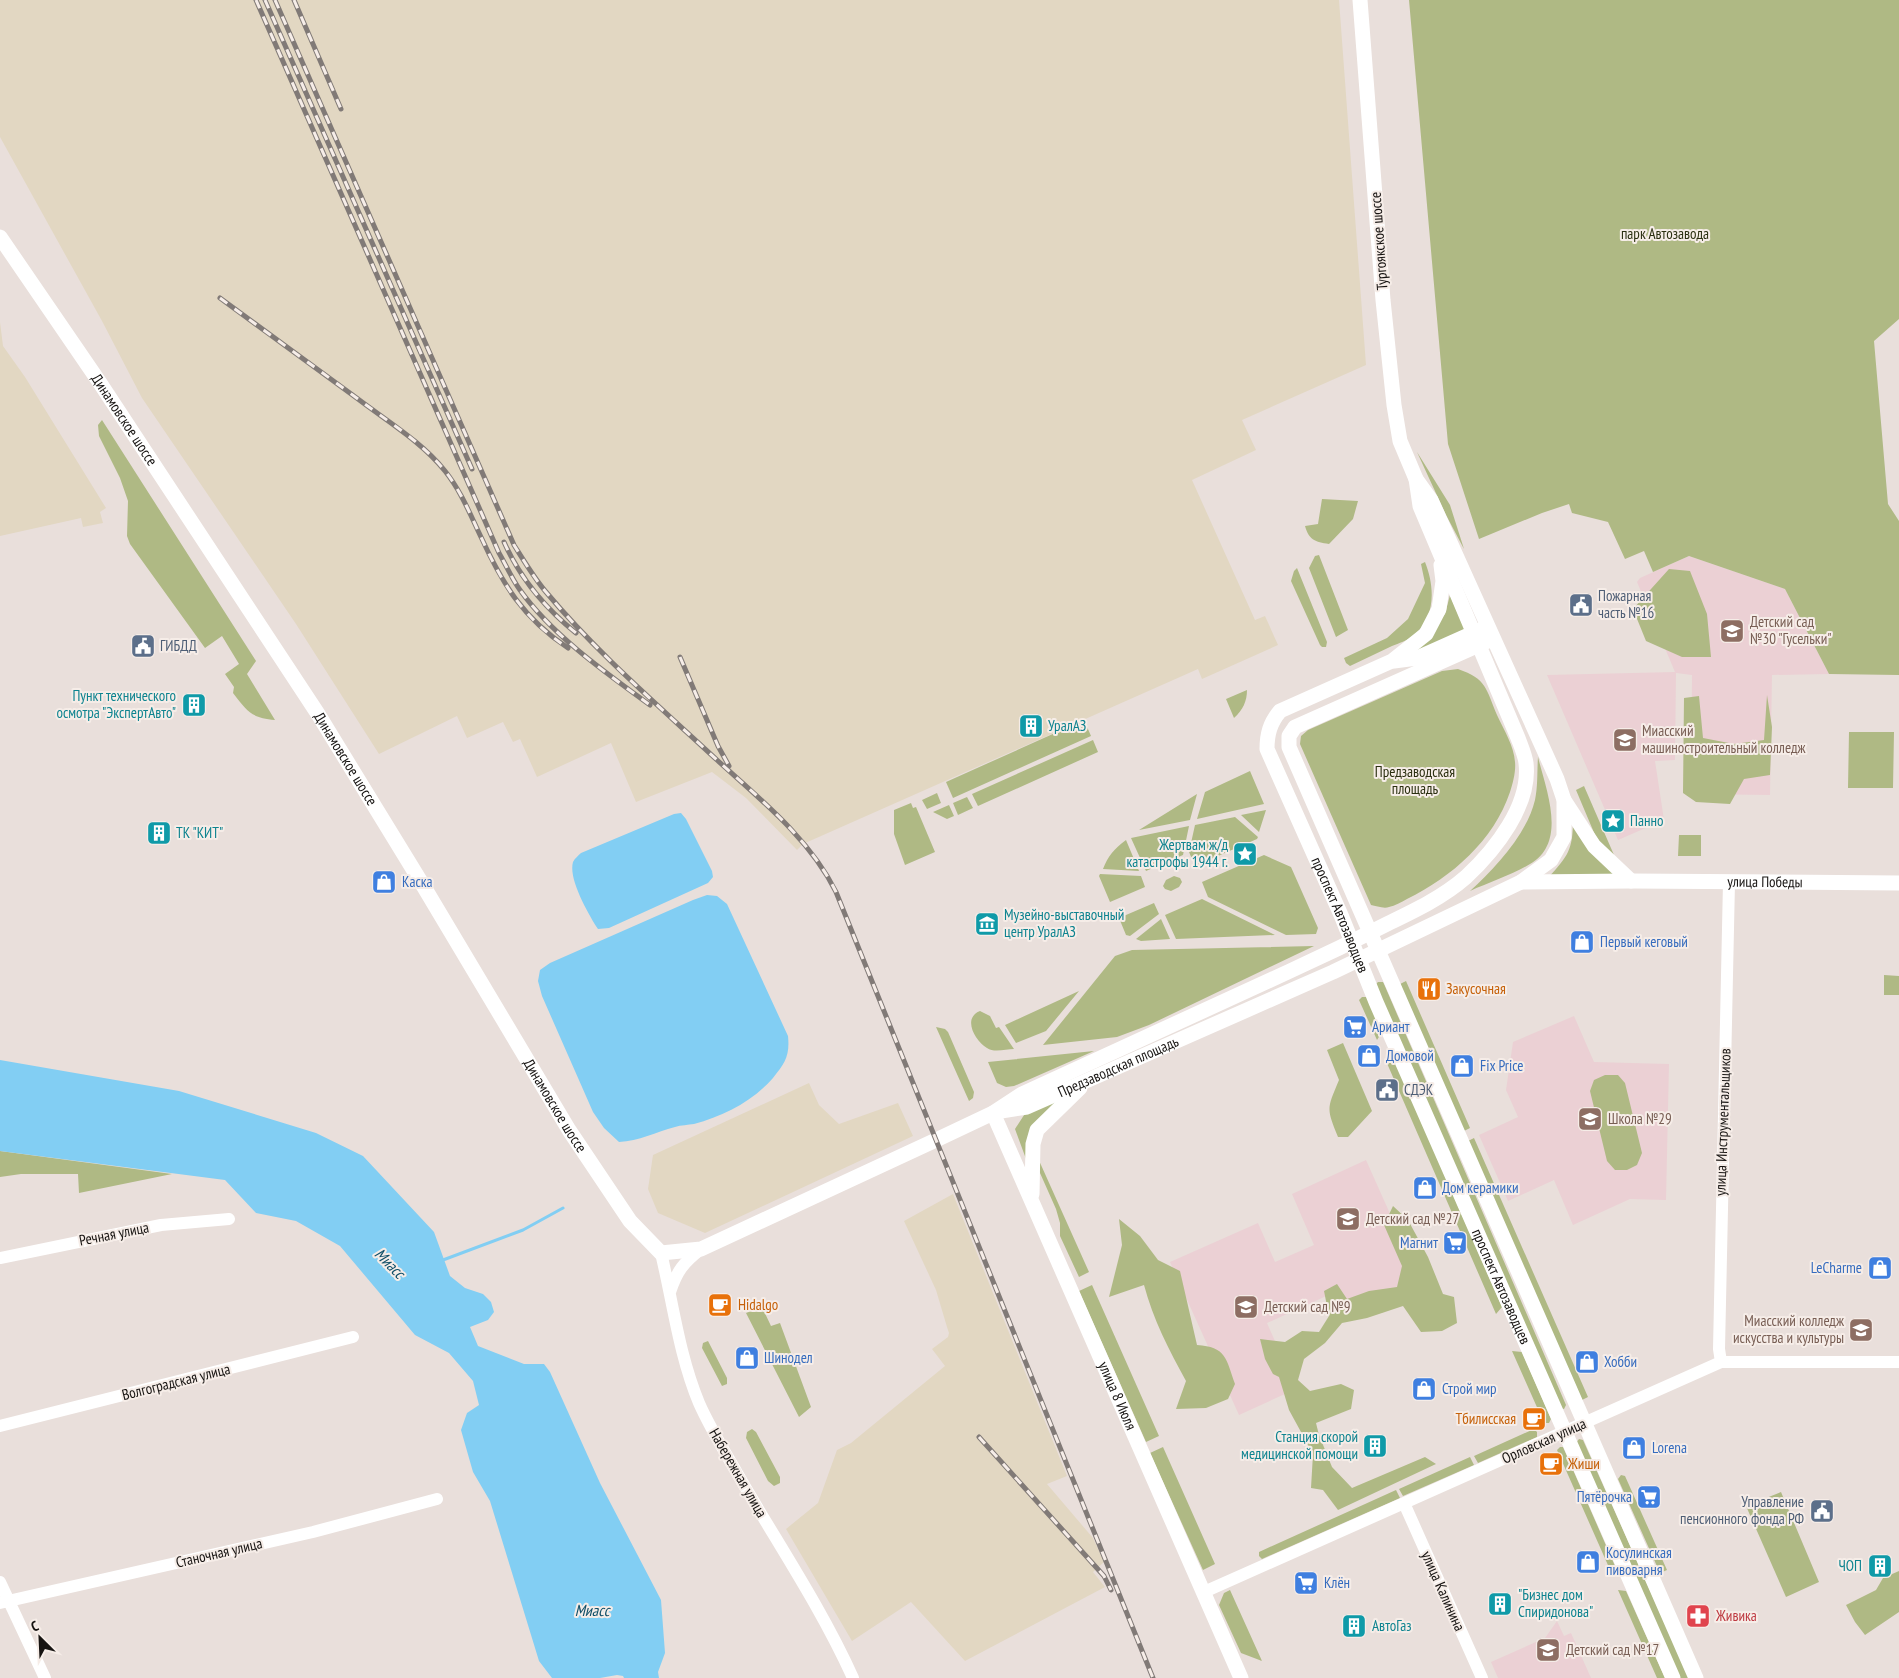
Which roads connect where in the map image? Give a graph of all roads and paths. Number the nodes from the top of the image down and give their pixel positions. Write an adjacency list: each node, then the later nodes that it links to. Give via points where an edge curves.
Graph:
1 (1360, 0): 3 (main road, Тургоякское шоссе, via 1394,405 1400,441)
2 (0, 237): 22 (main road, Динамовское шоссе, via 313,706 568,1130 630,1221)
3 (1416, 479): 4 (main road, Тургоякское шоссе, via 1420,506); 5 (main road, Тургоякское шоссе, via 1432,500)
4 (1440, 551): 6 (main road, Тургоякское шоссе); 7 (main road, via 1443,581 1439,609 1426,634)
5 (1491, 632): 6 (main road); 8 (main road, Предзаводская площадь)
6 (1476, 639): 7 (main road, via 1417,658); 13 (main road, via 1526,763 1519,805 1500,840 1465,878 1440,898); 13 (main road, проспект Автозаводцев, via 1295,727 1290,736 1289,747)
7 (1392, 661): 14 (main road, проспект Автозаводцев, via 1280,711 1269,728 1267,749)
8 (1564, 800): 9 (main road, via 1594,846); 10 (main road, Предзаводская площадь, via 1564,837 1551,860)
9 (1631, 881): 10 (main road, улица Победы); 11 (main road, улица Победы)
10 (1521, 882): 15 (main road, Предзаводская площадь)
11 (1729, 882): 12 (main road, улица Победы); 26 (street, улица Инструментальщиков, via 1721,1184)
12 (1899, 883)
13 (1371, 932): 14 (main road); 15 (main road, проспект Автозаводцев)
14 (1352, 942): 16 (main road, проспект Автозаводцев); 18 (main road, Предзаводская площадь, via 1022,1094)
15 (1378, 950): 16 (main road, Предзаводская площадь); 28 (main road, проспект Автозаводцев)
16 (1359, 960): 17 (main road, Предзаводская площадь); 30 (main road, проспект Автозаводцев)
17 (1089, 1080): 18 (main road, Предзаводская площадь, via 1027,1107); 19 (main road, via 1037,1130 1033,1144)
18 (993, 1113): 19 (main road, улица 8 Июля); 21 (main road, Предзаводская площадь)
19 (1032, 1200): 34 (main road, улица 8 Июля)
20 (229, 1219): 23 (street, Речная улица, via 161,1225)
21 (701, 1249): 22 (main road); 24 (street, via 676,1275)
22 (661, 1253): 24 (street, Набережная улица)
23 (0, 1258)
24 (670, 1292): 37 (street, Набережная улица, via 683,1356 705,1415 823,1618)
25 (353, 1338): 29 (street, Волгоградская улица)
26 (1721, 1362): 27 (street, Орловская улица); 28 (street, Орловская улица)
27 (1899, 1362)
28 (1584, 1423): 30 (street, Орловская улица); 41 (main road, проспект Автозаводцев)
29 (0, 1426)
30 (1564, 1432): 32 (street, Орловская улица); 40 (main road, проспект Автозаводцев)
31 (436, 1499): 35 (street, Станочная улица, via 313,1532)
32 (1404, 1503): 34 (street, Орловская улица); 39 (street, улица Калинина)
33 (0, 1582): 35 (street)
34 (1204, 1592): 38 (main road, улица 8 Июля)
35 (4, 1602): 36 (street)
36 (45, 1678)
37 (853, 1678)
38 (1242, 1678)
39 (1482, 1678)
40 (1673, 1678)
41 (1696, 1678)

